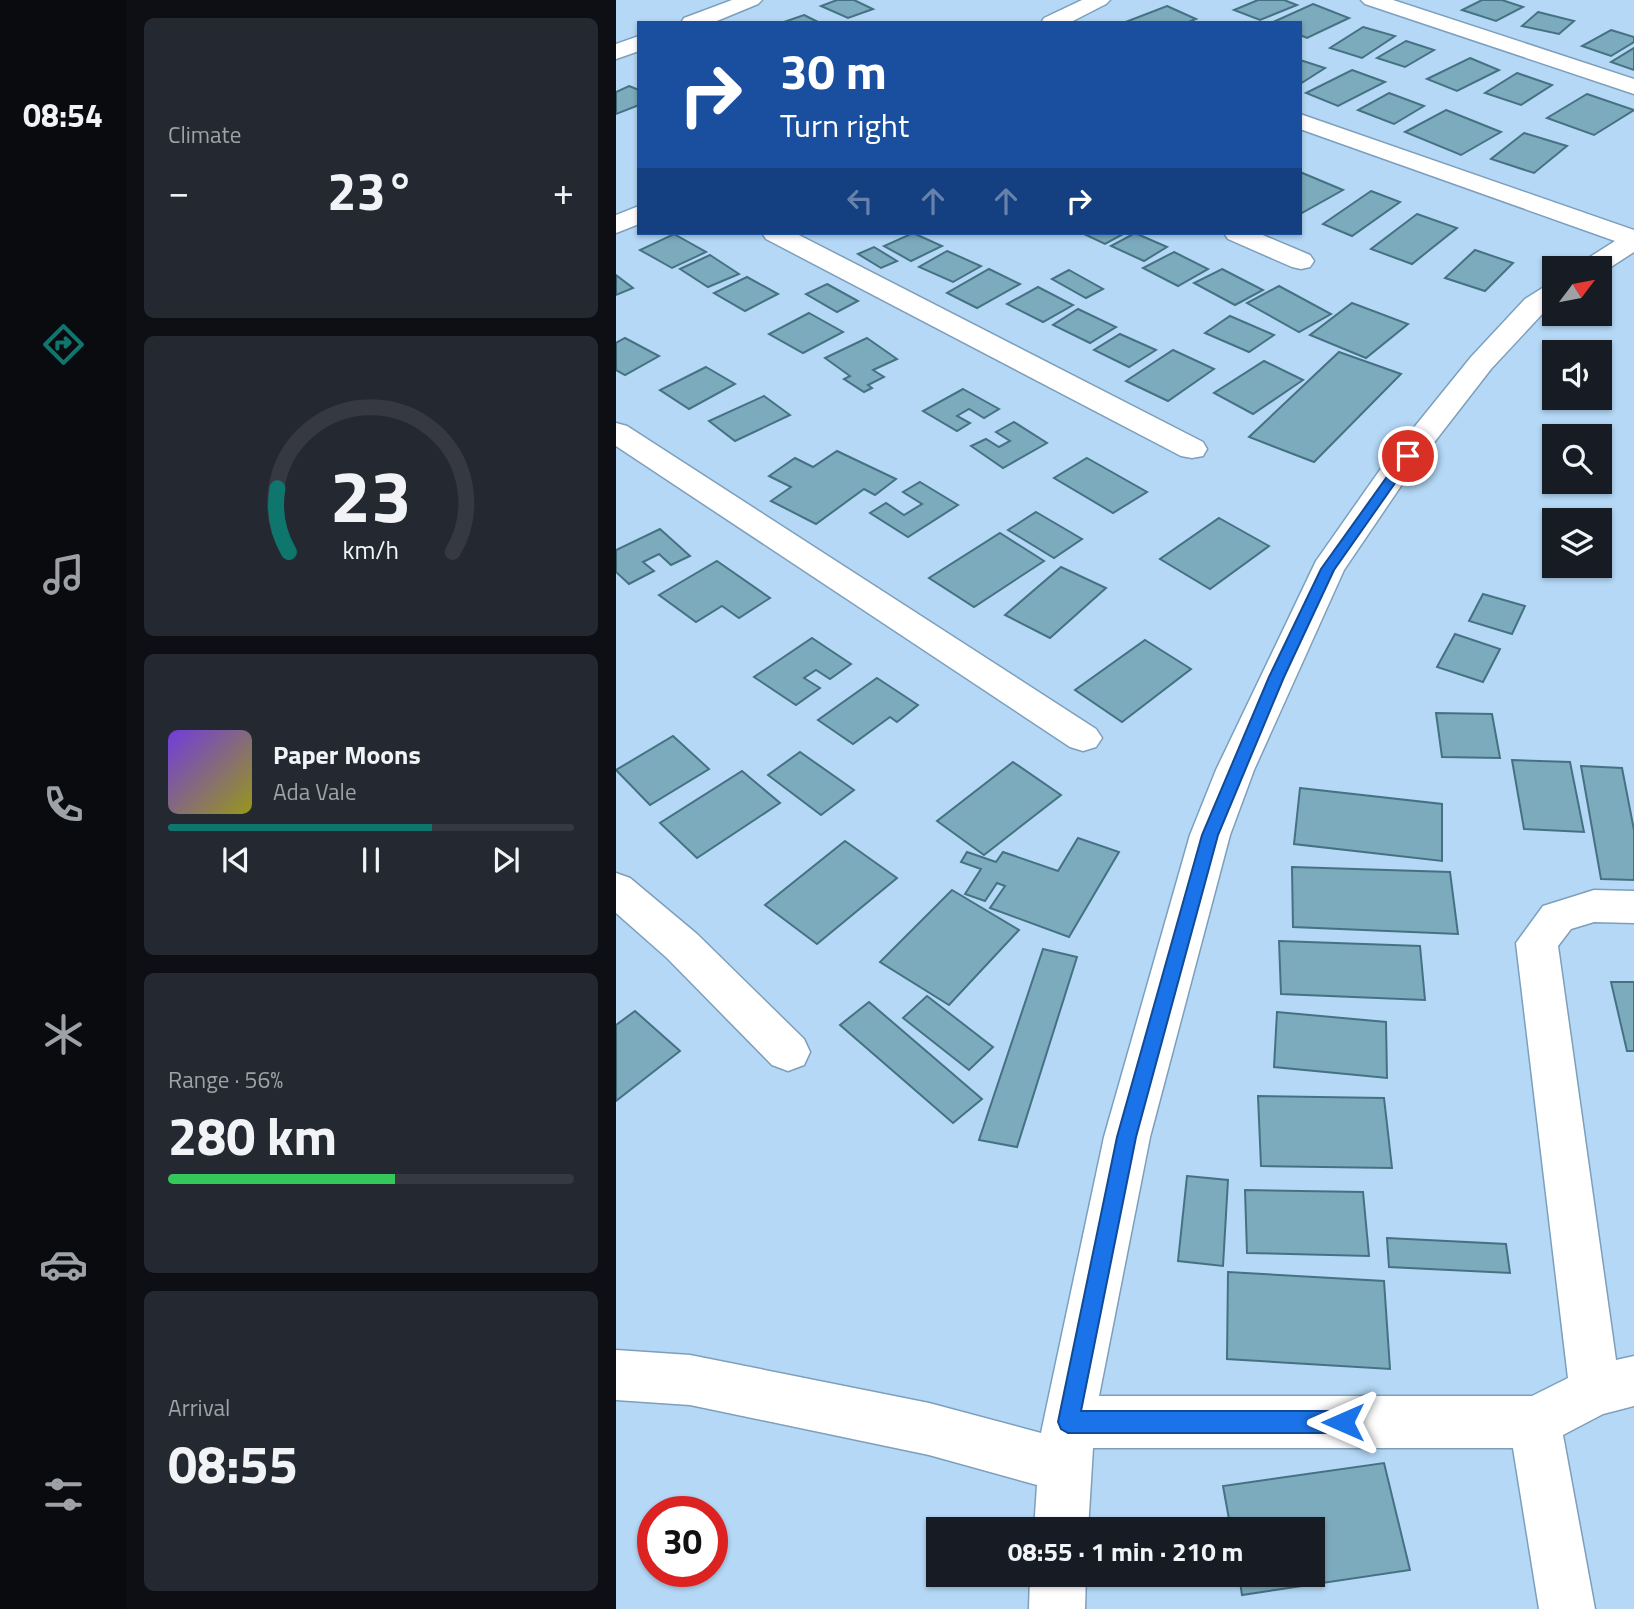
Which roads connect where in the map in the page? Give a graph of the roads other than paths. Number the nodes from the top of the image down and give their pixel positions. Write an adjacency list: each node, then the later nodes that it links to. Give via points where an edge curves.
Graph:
1 (751, 0): 4 (street)
2 (1099, 0): 5 (street)
3 (1372, 0): 8 (street)
4 (697, 21)
5 (1056, 21)
6 (637, 44): 7 (street)
7 (616, 52)
8 (1634, 87)
9 (1302, 122): 14 (street)
10 (637, 216): 11 (street)
11 (616, 225)
12 (779, 235): 19 (street)
13 (1242, 235): 16 (street)
14 (1634, 240): 15 (street)
15 (1609, 256)
16 (1301, 261)
17 (1542, 301): 27 (street, via 1482,363 1393,474 1328,569 1235,770 1210,835 1127,1137)
18 (616, 432): 20 (street)
19 (1192, 449)
20 (1083, 737)
21 (616, 889): 23 (street, via 682,946)
22 (1634, 907): 25 (street, via 1594,906 1557,917 1537,943)
23 (788, 1052)
24 (616, 1375): 27 (street, via 703,1383 929,1429)
25 (1614, 1386): 26 (street)
26 (1535, 1422): 27 (street); 31 (street)
27 (1066, 1444): 28 (street)
28 (1061, 1517)
29 (1058, 1587): 30 (street)
30 (1057, 1609)
31 (1567, 1609)

